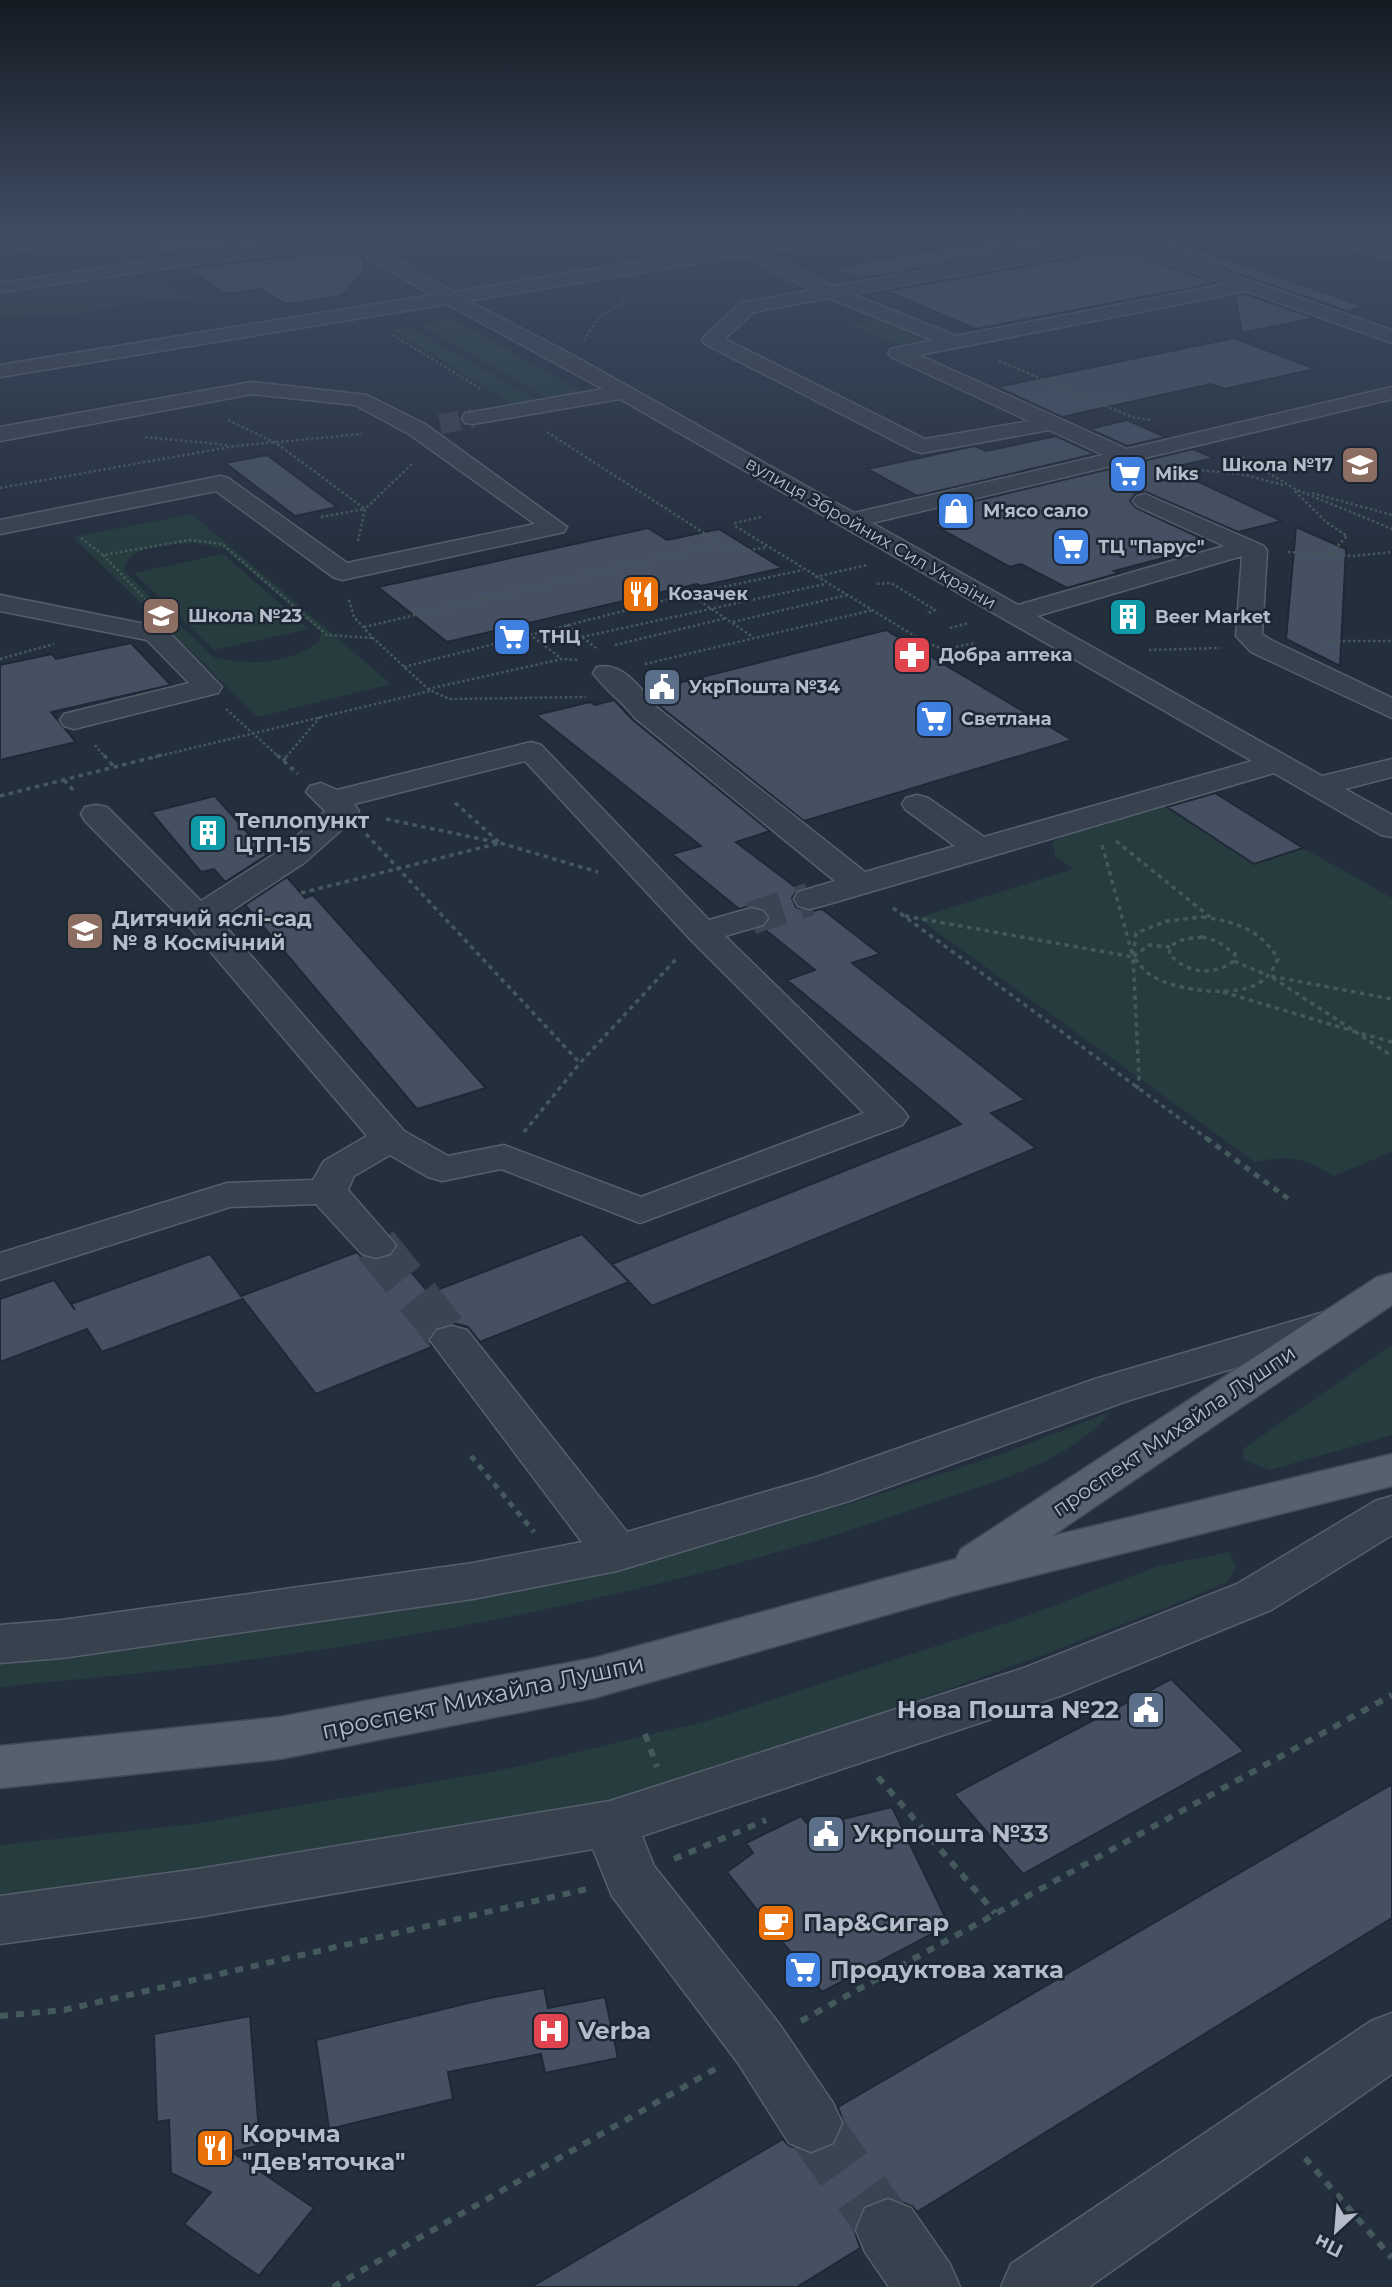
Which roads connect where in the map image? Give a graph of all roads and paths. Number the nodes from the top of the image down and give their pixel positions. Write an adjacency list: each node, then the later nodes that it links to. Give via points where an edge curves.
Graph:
1 (177, 343): 8 (street)
2 (406, 343): 13 (path)
3 (532, 343): 10 (street, вулиця Збройних Сил України)
4 (717, 343): 15 (street, via 922,446)
5 (950, 343): 15 (street, via 898,352)
6 (956, 343): 19 (path, via 1132,417)
7 (35, 344): 8 (street)
8 (60, 362): 9 (street)
9 (0, 371)
10 (624, 393): 13 (street); 27 (street, вулиця Збройних Сил України)
11 (1392, 393): 19 (street)
12 (181, 399): 17 (street, via 252,388 360,399); 18 (street); 23 (path, via 276,443)
13 (515, 411): 14 (street); 30 (path)
14 (473, 418)
15 (1053, 423): 20 (street)
16 (440, 424): 17 (street)
17 (417, 429): 26 (street, via 555,527 342,572 220,483)
18 (0, 434)
19 (1205, 437): 20 (street); 21 (path)
20 (1130, 454): 21 (path); 27 (street)
21 (1292, 488): 24 (path); 29 (path); 34 (path, via 1347,536)
22 (1145, 501): 32 (street)
23 (365, 509)
24 (1392, 514)
25 (761, 516): 31 (path, via 735,526)
26 (48, 517): 28 (street); 53 (path, via 103,555 190,540 222,544 327,635)
27 (851, 521): 46 (street, вулиця Збройних Сил України)
28 (0, 527)
29 (1392, 529)
30 (721, 544): 31 (path, via 745,551); 50 (path)
31 (766, 547): 36 (path)
32 (1252, 549): 34 (path); 46 (street); 60 (street, via 1250,635 1261,646)
33 (1392, 552): 34 (path)
34 (1330, 553)
35 (873, 563): 37 (path)
36 (803, 569): 37 (path); 40 (path)
37 (815, 577): 38 (path)
38 (826, 583): 41 (path); 43 (path)
39 (877, 584): 45 (path, via 891,583 935,610)
40 (690, 594): 43 (path); 49 (path)
41 (847, 595): 44 (path); 48 (path)
42 (0, 603): 63 (street, via 156,634 208,687)
43 (713, 608): 47 (path); 52 (path)
44 (873, 610): 54 (path); 55 (path, via 934,646)
45 (926, 614)
46 (1014, 614): 66 (street, вулиця Збройних Сил України)
47 (727, 618): 48 (path); 57 (path)
48 (733, 622): 54 (path)
49 (566, 625): 51 (path); 52 (path)
50 (363, 627)
51 (533, 636): 56 (path); 58 (path)
52 (582, 637): 57 (path)
53 (373, 638)
54 (754, 638): 57 (path)
55 (976, 643)
56 (562, 659): 57 (path); 59 (path)
57 (599, 661): 61 (street)
58 (403, 667)
59 (428, 689)
60 (1392, 709)
61 (645, 712): 62 (path, via 590,696 449,699 431,691); 79 (street)
62 (322, 715): 64 (path); 65 (path)
63 (74, 720)
64 (253, 734): 65 (path); 70 (path)
65 (283, 761): 71 (path)
66 (1277, 763): 69 (street, вулиця Збройних Сил України); 74 (street)
67 (1392, 768): 69 (street)
68 (427, 777): 71 (street); 76 (path); 80 (street, via 531,751)
69 (1318, 786): 75 (street, вулиця Збройних Сил України)
70 (0, 796)
71 (330, 799): 76 (path); 78 (path); 84 (street, via 293,856)
72 (917, 804): 77 (street)
73 (96, 814): 84 (street)
74 (1092, 820): 77 (street); 86 (path); 89 (path)
75 (1392, 828)
76 (500, 843): 78 (path); 80 (path)
77 (979, 848): 79 (street)
78 (399, 869): 81 (path); 97 (path)
79 (859, 884): 82 (street); 83 (path)
80 (664, 891): 87 (street)
81 (292, 895)
82 (810, 899)
83 (903, 915): 89 (path); 98 (path)
84 (199, 917): 99 (street)
85 (751, 918): 87 (street)
86 (1210, 918): 89 (path, via 1154,922 1136,933); 91 (path, via 1243,926 1268,942 1278,959)
87 (702, 932): 97 (path); 100 (street, via 889,1117 640,1211)
88 (1170, 947): 89 (path, via 1149,945); 90 (path, via 1176,941 1202,937 1228,946 1235,954); 90 (path, via 1175,962 1201,971 1216,971)
89 (1133, 957): 92 (path, via 1152,976 1185,988); 98 (path)
90 (1234, 961): 91 (path)
91 (1270, 976): 92 (path, via 1251,987); 93 (path); 94 (path)
92 (1223, 992): 94 (path)
93 (1392, 999)
94 (1356, 1032): 95 (path); 96 (path)
95 (1392, 1042)
96 (1392, 1056)
97 (580, 1063): 100 (path)
98 (1137, 1089): 102 (path)
99 (390, 1139): 100 (street, via 442,1169); 101 (street, via 338,1169)
100 (504, 1157)
101 (327, 1192): 103 (street); 104 (street, via 227,1195)
102 (1290, 1200)
103 (376, 1245)
104 (0, 1267)
105 (1392, 1286): 106 (main road, проспект Михайла Лушпи)
106 (1336, 1322): 110 (street, via 1111,1390 833,1489); 111 (main road, проспект Михайла Лушпи)
107 (452, 1340): 110 (street)
108 (1392, 1469): 111 (main road, проспект Михайла Лушпи)
109 (1392, 1513): 117 (street, via 1254,1597 1054,1677)
110 (617, 1553): 112 (street, via 473,1581)
111 (956, 1577): 114 (main road, проспект Михайла Лушпи, via 594,1678 280,1738)
112 (0, 1644)
113 (1392, 1695): 119 (path)
114 (0, 1767)
115 (874, 1773): 119 (path)
116 (775, 1815): 118 (path)
117 (610, 1824): 118 (street); 120 (street, via 198,1893)
118 (632, 1879): 121 (path, via 64,2010); 123 (street)
119 (995, 1913): 123 (path)
120 (0, 1920)
121 (0, 2016)
122 (1392, 2040): 125 (street)
123 (759, 2044): 124 (street); 128 (path)
124 (811, 2123)
125 (1274, 2123): 127 (path); 130 (street)
126 (888, 2231): 129 (street)
127 (1392, 2258)
128 (334, 2287)
129 (927, 2287)
130 (1034, 2287)

